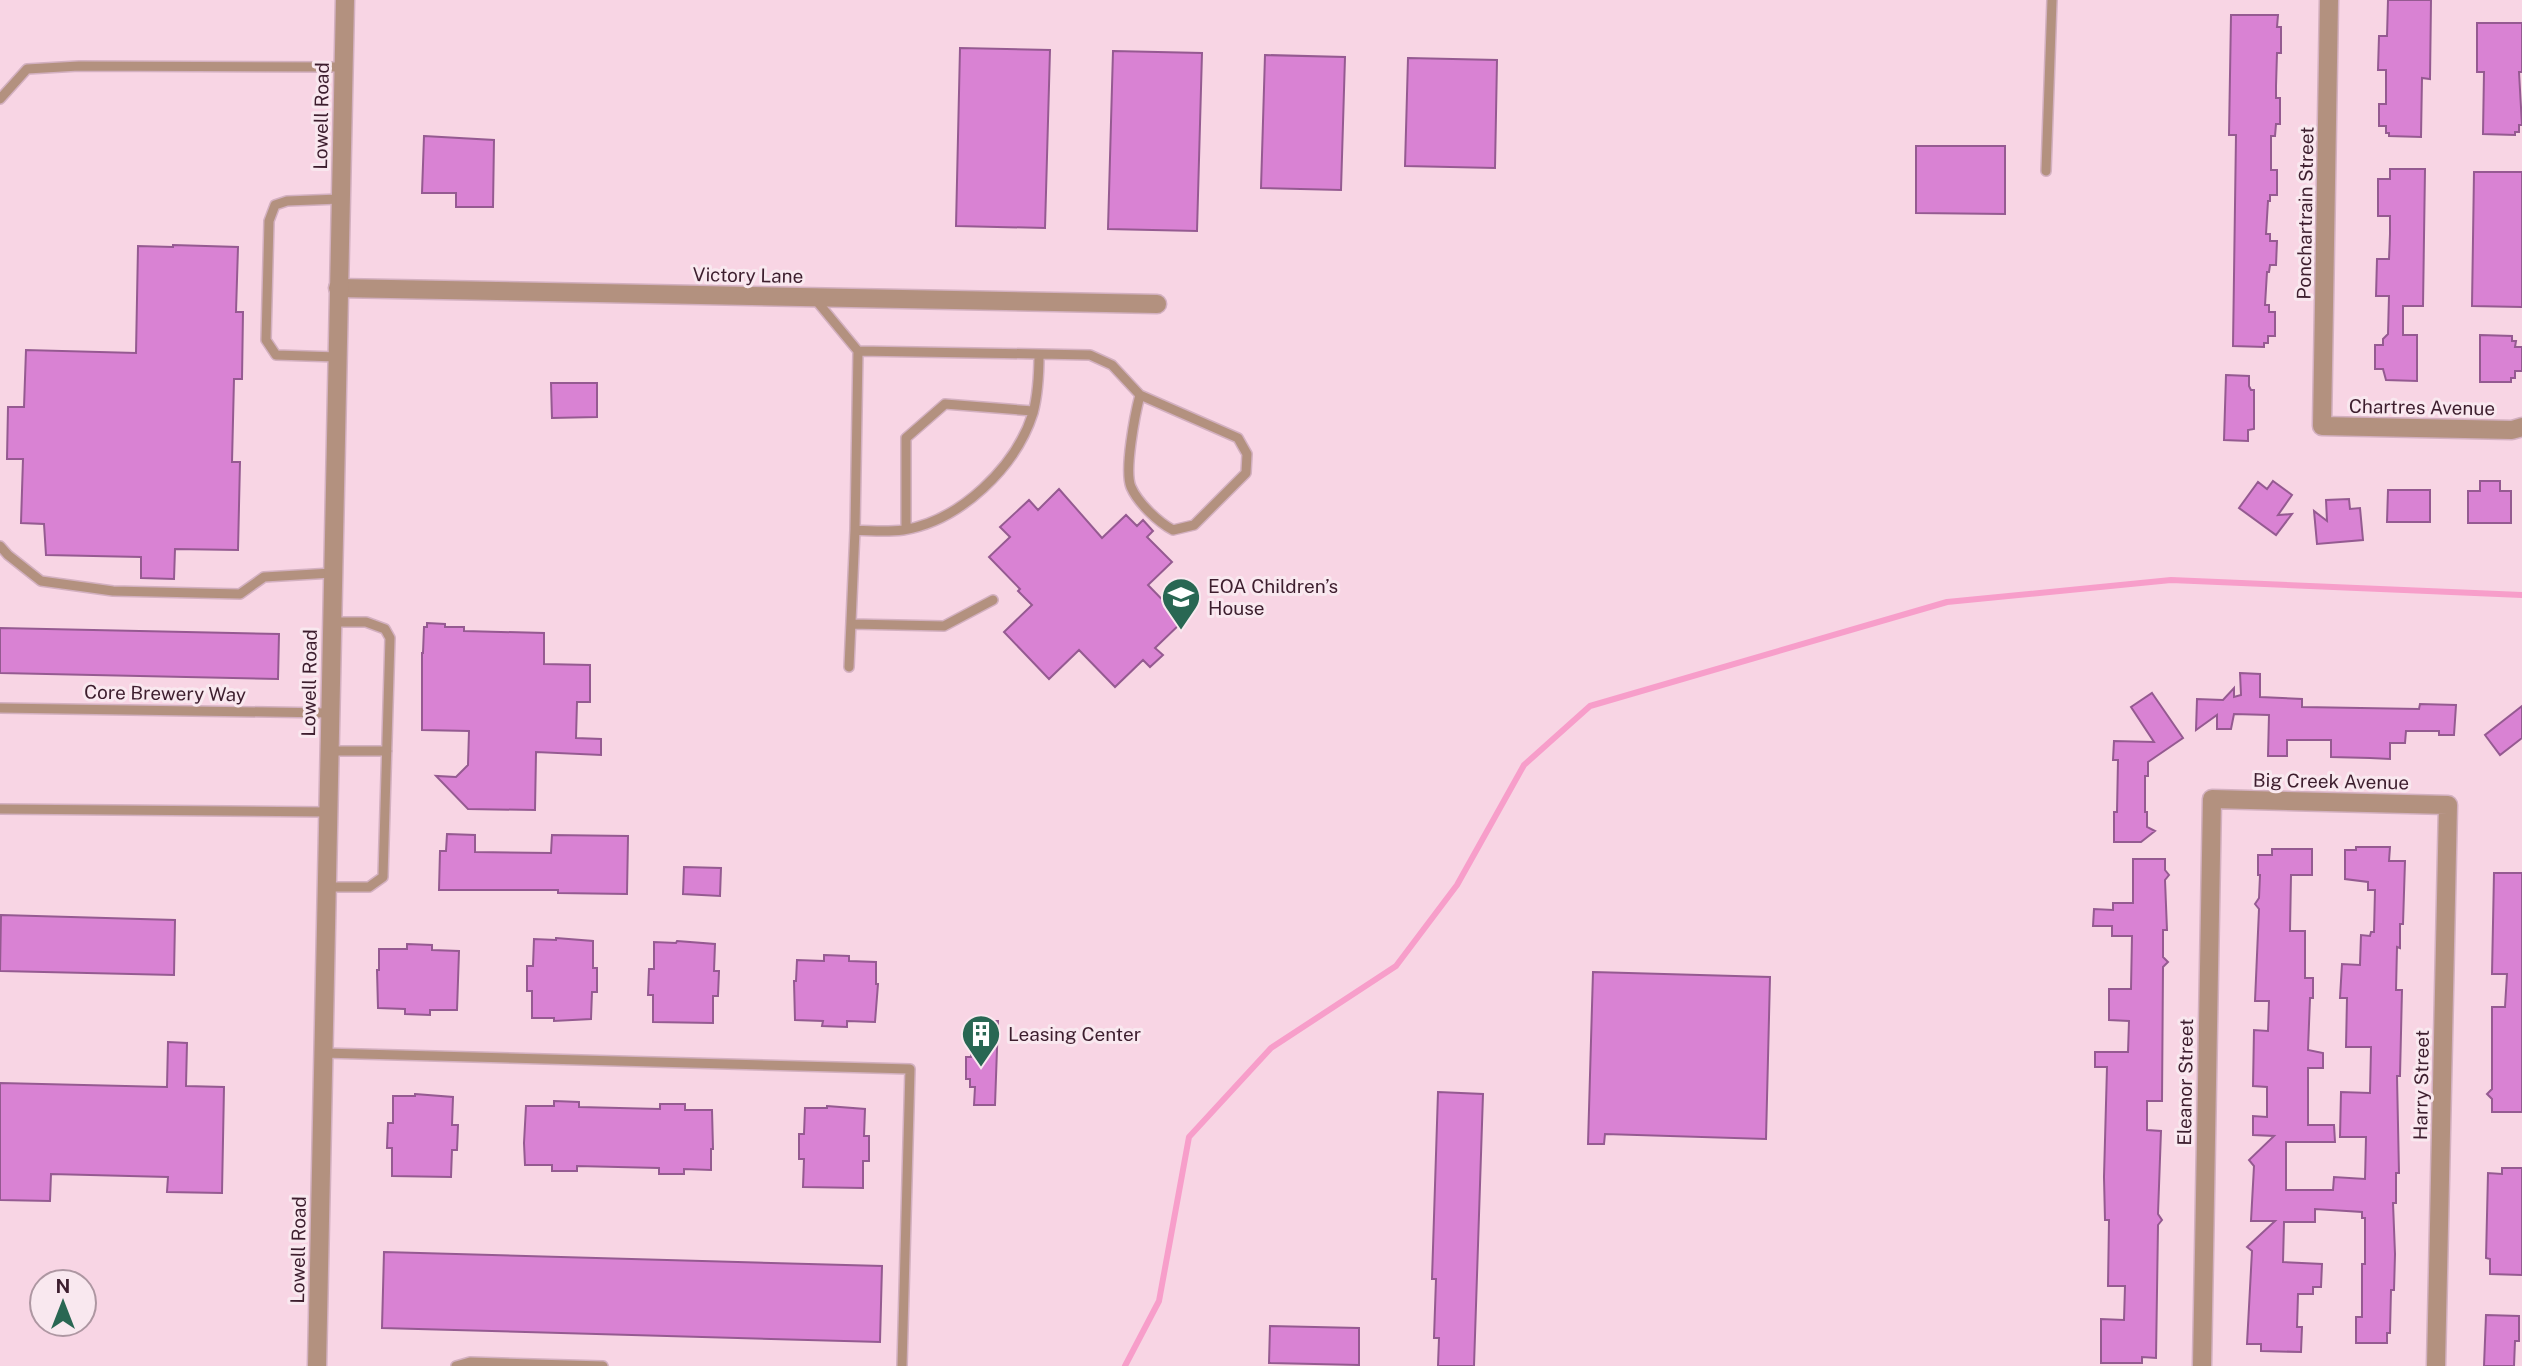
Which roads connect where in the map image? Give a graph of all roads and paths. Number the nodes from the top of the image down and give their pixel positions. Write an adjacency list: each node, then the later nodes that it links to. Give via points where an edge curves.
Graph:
1 (345, 0): 4 (street, Lowell Road)
2 (2052, 0): 6 (lane)
3 (2329, 0): 16 (street, Ponchartrain Street)
4 (343, 67): 5 (lane, via 27,69); 7 (street, Lowell Road)
5 (0, 99)
6 (2046, 170)
7 (340, 199): 8 (street, Lowell Road); 13 (lane, via 275,205 269,222 266,340 276,355)
8 (338, 288): 9 (street, Victory Lane); 13 (street, Lowell Road)
9 (814, 298): 10 (street, Victory Lane); 11 (lane)
10 (1157, 304)
11 (858, 351): 12 (lane); 19 (lane)
12 (1039, 354): 14 (lane, via 1090,355 1112,365); 15 (lane)
13 (337, 357): 21 (street, Lowell Road)
14 (1140, 395): 14 (lane, via 1238,438 1247,454 1246,473 1194,526 1173,530 1158,521 1130,486 1131,430)
15 (1033, 411): 18 (lane, via 1021,442 971,499 934,521); 18 (lane, via 945,404 906,438)
16 (2322, 426): 17 (street, Chartres Avenue)
17 (2522, 428)
18 (906, 529): 19 (lane)
19 (855, 530): 24 (lane)
20 (0, 546): 21 (lane, via 41,581 113,591 240,594 264,577)
21 (332, 573): 23 (street, Lowell Road)
22 (993, 600): 24 (lane, via 944,626)
23 (331, 622): 27 (street, Lowell Road); 29 (lane, via 366,622 385,629 390,638)
24 (851, 624): 25 (lane)
25 (849, 667)
26 (0, 708): 27 (lane, Core Brewery Way)
27 (329, 713): 28 (street, Lowell Road)
28 (328, 751): 29 (lane); 33 (street, Lowell Road)
29 (387, 751): 34 (lane, via 383,877 369,887)
30 (2212, 799): 31 (street, Big Creek Avenue); 40 (street, Eleanor Street)
31 (2448, 805): 41 (street, Harry Street)
32 (0, 809): 33 (lane)
33 (327, 812): 34 (street, Lowell Road)
34 (325, 887): 35 (street, Lowell Road)
35 (323, 1053): 36 (street, Lowell Road); 39 (lane, via 910,1069)
36 (317, 1366)
37 (456, 1366): 38 (lane, via 470,1362)
38 (603, 1366)
39 (902, 1366)
40 (2202, 1366)
41 (2436, 1366)

